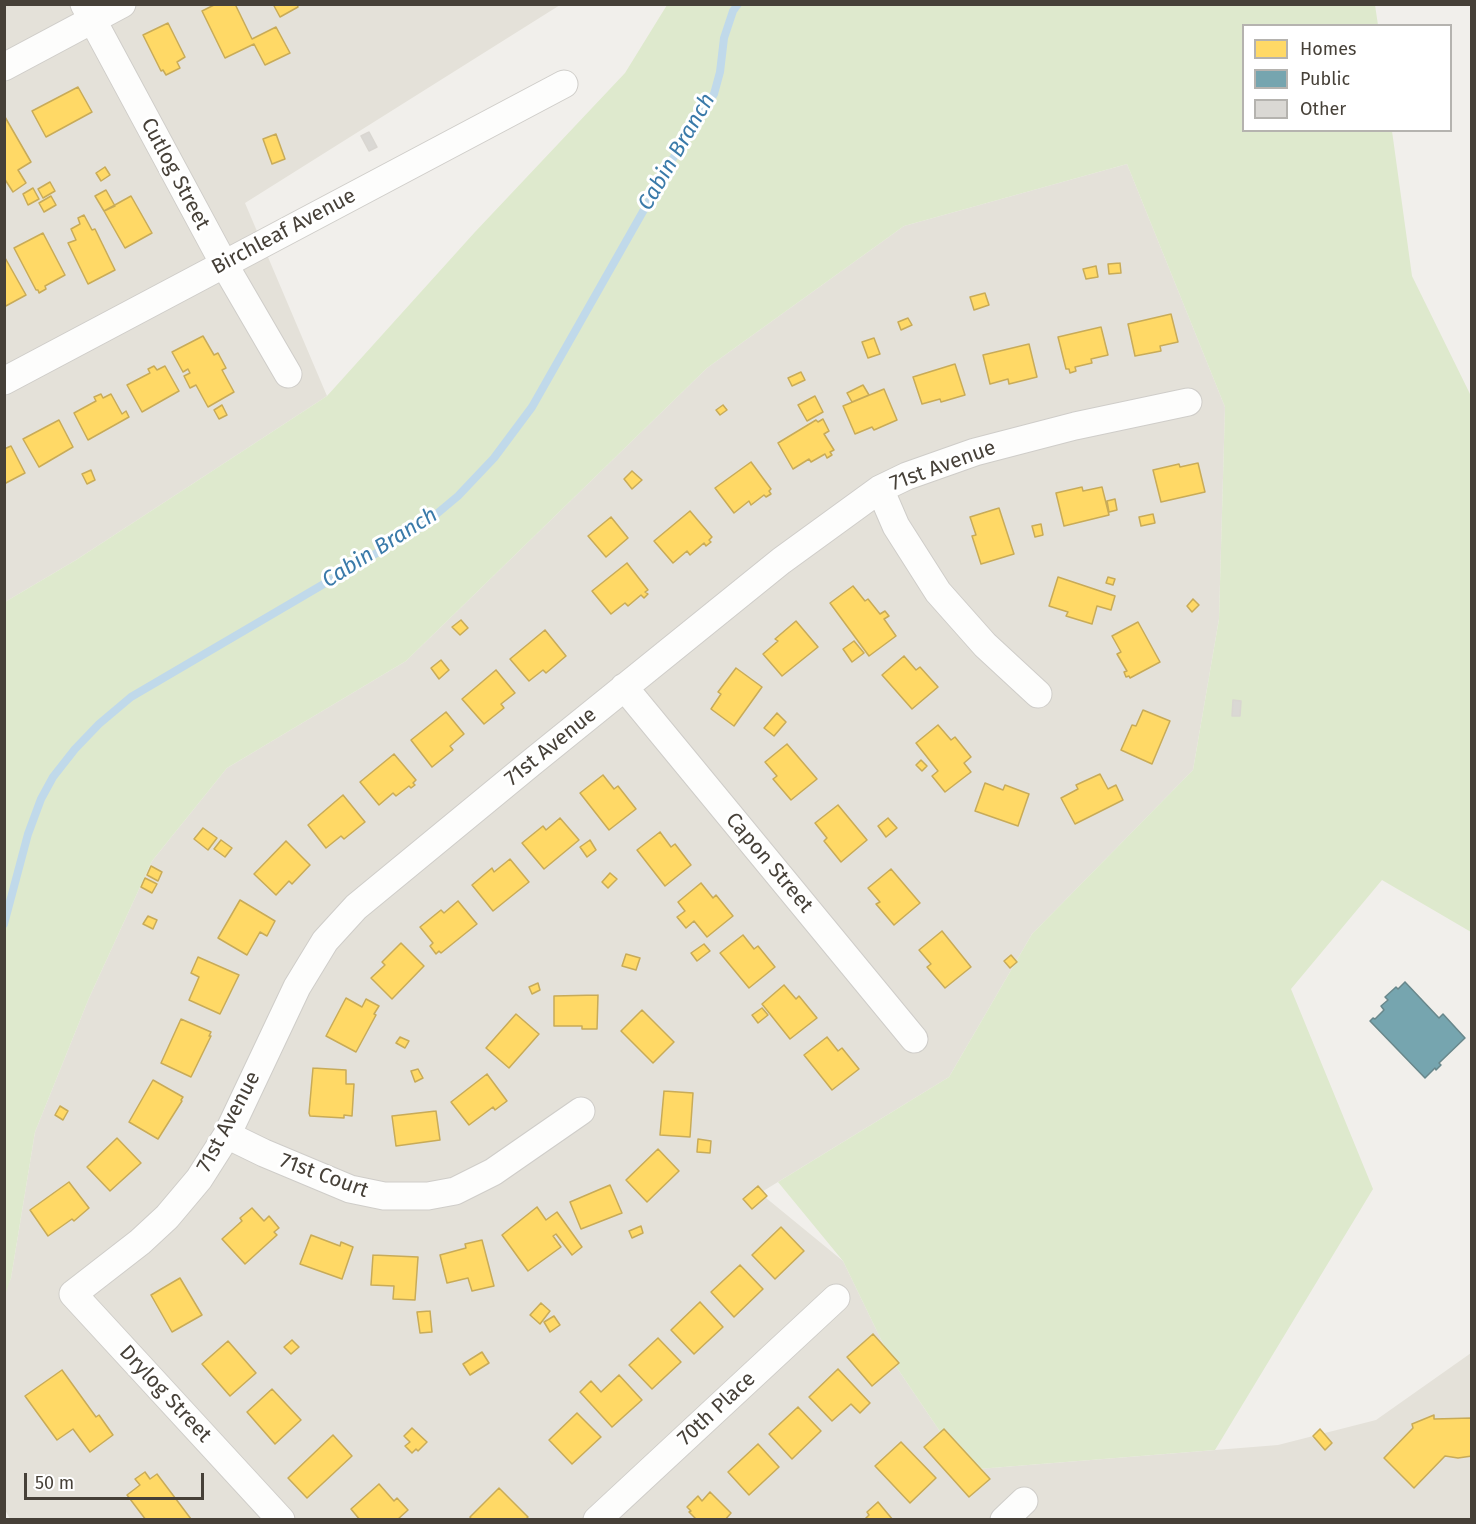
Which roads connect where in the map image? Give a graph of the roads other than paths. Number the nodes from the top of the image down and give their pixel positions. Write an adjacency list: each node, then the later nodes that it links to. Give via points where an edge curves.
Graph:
1 (122, 4): 2 (street)
2 (88, 13): 3 (street); 5 (street, Cutlog Street)
3 (4, 67)
4 (564, 84): 5 (street, Birchleaf Avenue)
5 (224, 264): 6 (street, Cutlog Street); 7 (street, Birchleaf Avenue)
6 (288, 374)
7 (4, 381)
8 (1188, 402): 9 (street, 71st Avenue, via 975,452)
9 (880, 489): 10 (street, 71st Avenue, via 781,561); 11 (street, via 896,526 938,592 985,645)
10 (624, 687): 12 (street, Capon Street); 14 (street, 71st Avenue, via 338,925 311,960)
11 (1038, 694)
12 (914, 1039)
13 (581, 1111): 14 (street, 71st Court, via 486,1177 455,1191 428,1196 384,1196 350,1189)
14 (227, 1135): 15 (street, 71st Avenue, via 199,1179 167,1217)
15 (73, 1294): 18 (street, Drylog Street)
16 (836, 1298): 19 (street, 70th Place)
17 (1024, 1501): 20 (street)
18 (281, 1520)
19 (597, 1520)
20 (1004, 1520)

